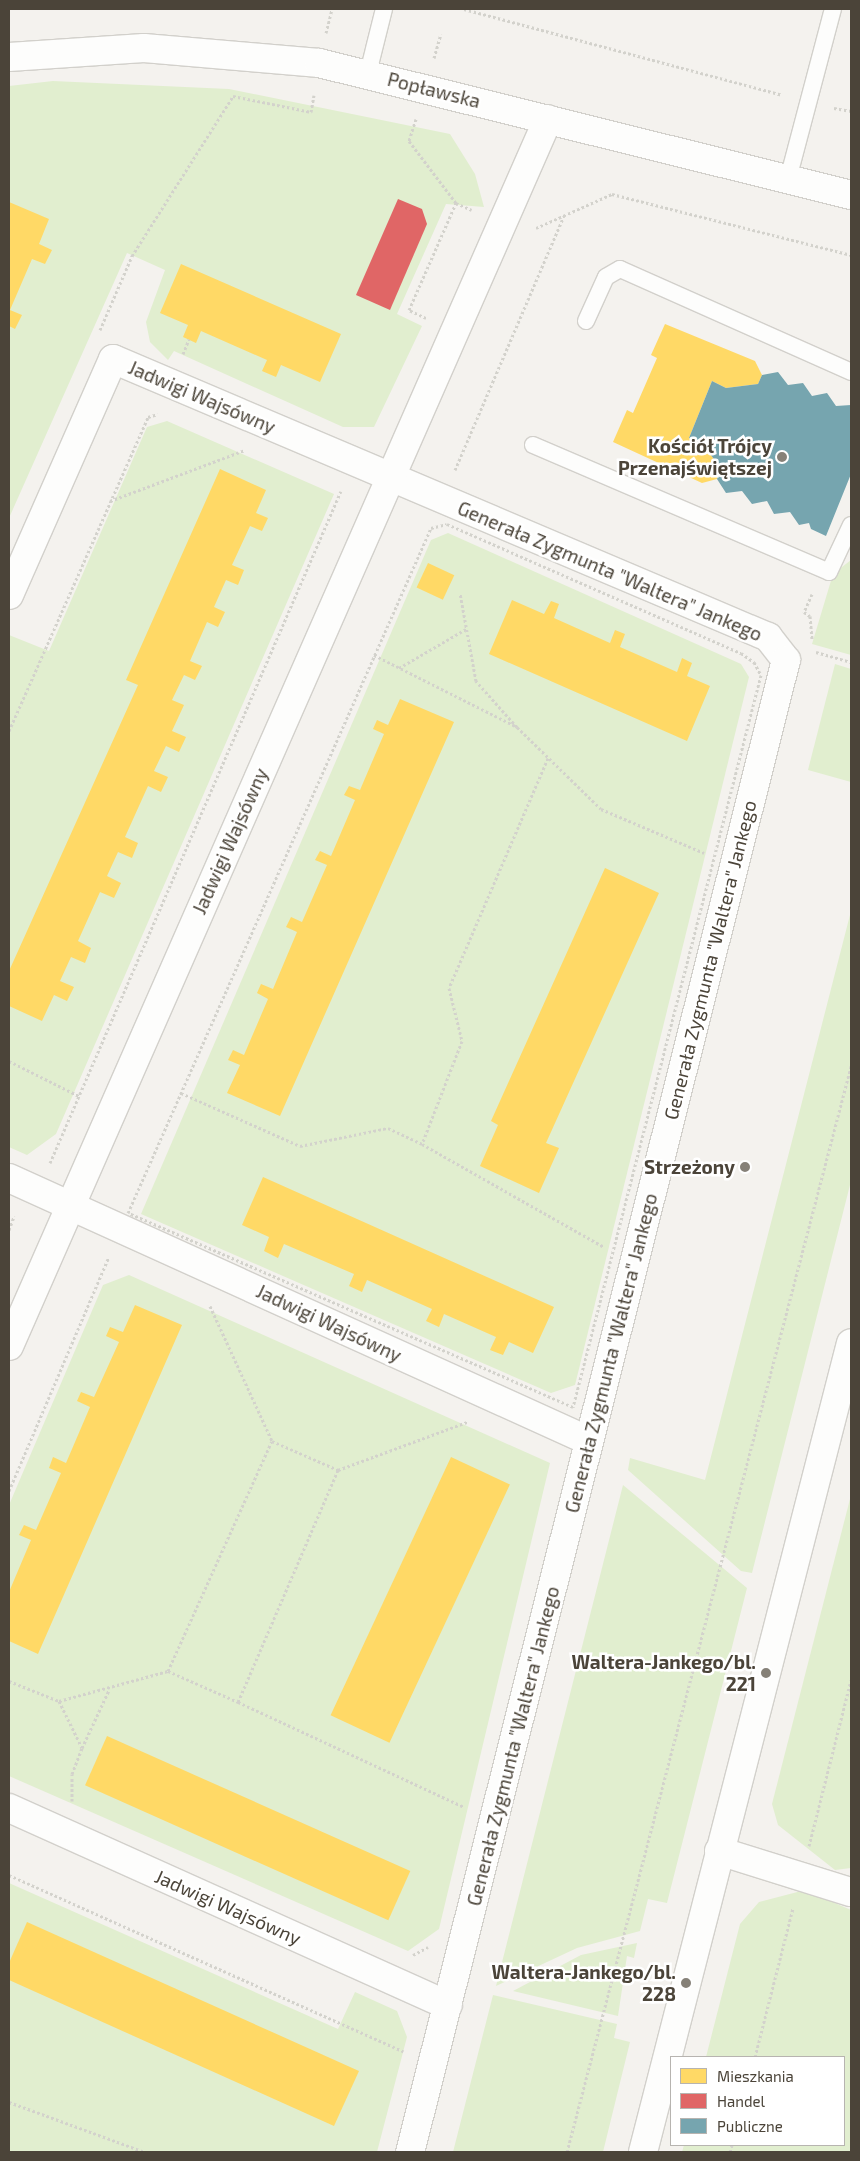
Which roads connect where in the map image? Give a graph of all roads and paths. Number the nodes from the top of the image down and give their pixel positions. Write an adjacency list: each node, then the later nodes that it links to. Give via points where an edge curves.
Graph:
1 (332, 9): 7 (path)
2 (384, 9): 8 (lane)
3 (464, 9): 10 (path)
4 (833, 9): 10 (lane)
5 (441, 34): 9 (path)
6 (9, 57): 7 (street, Popławska, via 144,48)
7 (320, 63): 8 (street, Popławska); 21 (path, via 311,112 233,96 132,256)
8 (368, 73): 9 (street, Popławska)
9 (425, 88): 12 (street, Popławska); 15 (path, via 409,141)
10 (808, 102): 11 (path); 13 (lane)
11 (851, 111)
12 (548, 119): 13 (street, Popławska); 17 (street, Jadwigi Wajsówny)
13 (788, 179): 14 (street, Popławska)
14 (851, 195)
15 (456, 203): 17 (path); 19 (path, via 409,310)
16 (564, 216): 17 (path, via 524,232); 18 (path, via 612,194); 30 (path)
17 (502, 224): 29 (street, Jadwigi Wajsówny)
18 (851, 255)
19 (432, 321)
20 (586, 321): 22 (lane, via 606,277 620,269)
21 (98, 333)
22 (851, 372)
23 (169, 417): 31 (path, via 161,413 148,418)
24 (533, 445): 32 (lane, via 829,572)
25 (236, 446): 26 (path)
26 (245, 450): 27 (path); 31 (path)
27 (253, 453)
28 (341, 457): 29 (street, Jadwigi Wajsówny); 36 (street, Jadwigi Wajsówny, via 113,359); 50 (path, via 328,486 343,492)
29 (390, 478): 30 (street, Generała Zygmunta "Waltera" Jankego); 54 (street, Jadwigi Wajsówny)
30 (442, 500): 33 (path); 62 (street, Generała Zygmunta "Waltera" Jankego, via 768,637 786,660)
31 (110, 501): 44 (path)
32 (851, 525)
33 (430, 528): 40 (path); 46 (path, via 447,524 754,662 761,675)
34 (815, 587): 38 (path, via 804,612 810,616)
35 (460, 594): 37 (path)
36 (9, 595)
37 (466, 629): 42 (path); 43 (path, via 476,681)
38 (811, 642)
39 (808, 650): 41 (path)
40 (374, 655): 42 (path); 49 (path)
41 (851, 662)
42 (399, 668): 43 (path)
43 (517, 727): 45 (path)
44 (9, 730)
45 (548, 758): 46 (path, via 601,809); 51 (path, via 449,988 462,1041)
46 (715, 858): 55 (path)
47 (9, 1061): 50 (path)
48 (851, 1066): 84 (path)
49 (181, 1093): 51 (path, via 300,1146 388,1128); 55 (path, via 128,1213 572,1407)
50 (79, 1096): 52 (path)
51 (422, 1144): 55 (path)
52 (48, 1167)
53 (9, 1178): 54 (street, Jadwigi Wajsówny)
54 (69, 1204): 59 (street, Jadwigi Wajsówny); 62 (street, Jadwigi Wajsówny)
55 (613, 1253)
56 (119, 1257): 64 (path, via 110,1252)
57 (208, 1302): 61 (path)
58 (851, 1343): 74 (street)
59 (9, 1346)
60 (479, 1424): 63 (path, via 470,1421)
61 (272, 1441): 63 (path); 65 (path)
62 (589, 1441): 79 (street, Generała Zygmunta "Waltera" Jankego)
63 (338, 1470): 69 (path)
64 (9, 1491)
65 (168, 1671): 67 (path); 69 (path)
66 (9, 1681): 68 (path)
67 (109, 1689): 68 (path); 70 (path)
68 (59, 1701): 70 (path)
69 (238, 1702): 73 (path)
70 (82, 1748): 71 (path, via 72,1774)
71 (72, 1804)
72 (9, 1808): 79 (street, Jadwigi Wajsówny)
73 (474, 1812)
74 (720, 1851): 76 (street); 85 (street)
75 (9, 1874): 80 (path)
76 (851, 1892)
77 (436, 1943): 78 (path)
78 (404, 1960)
79 (448, 2005): 83 (street, Generała Zygmunta "Waltera" Jankego)
80 (406, 2053)
81 (9, 2102): 82 (path)
82 (145, 2152)
83 (410, 2152)
84 (567, 2152)
85 (643, 2152)

